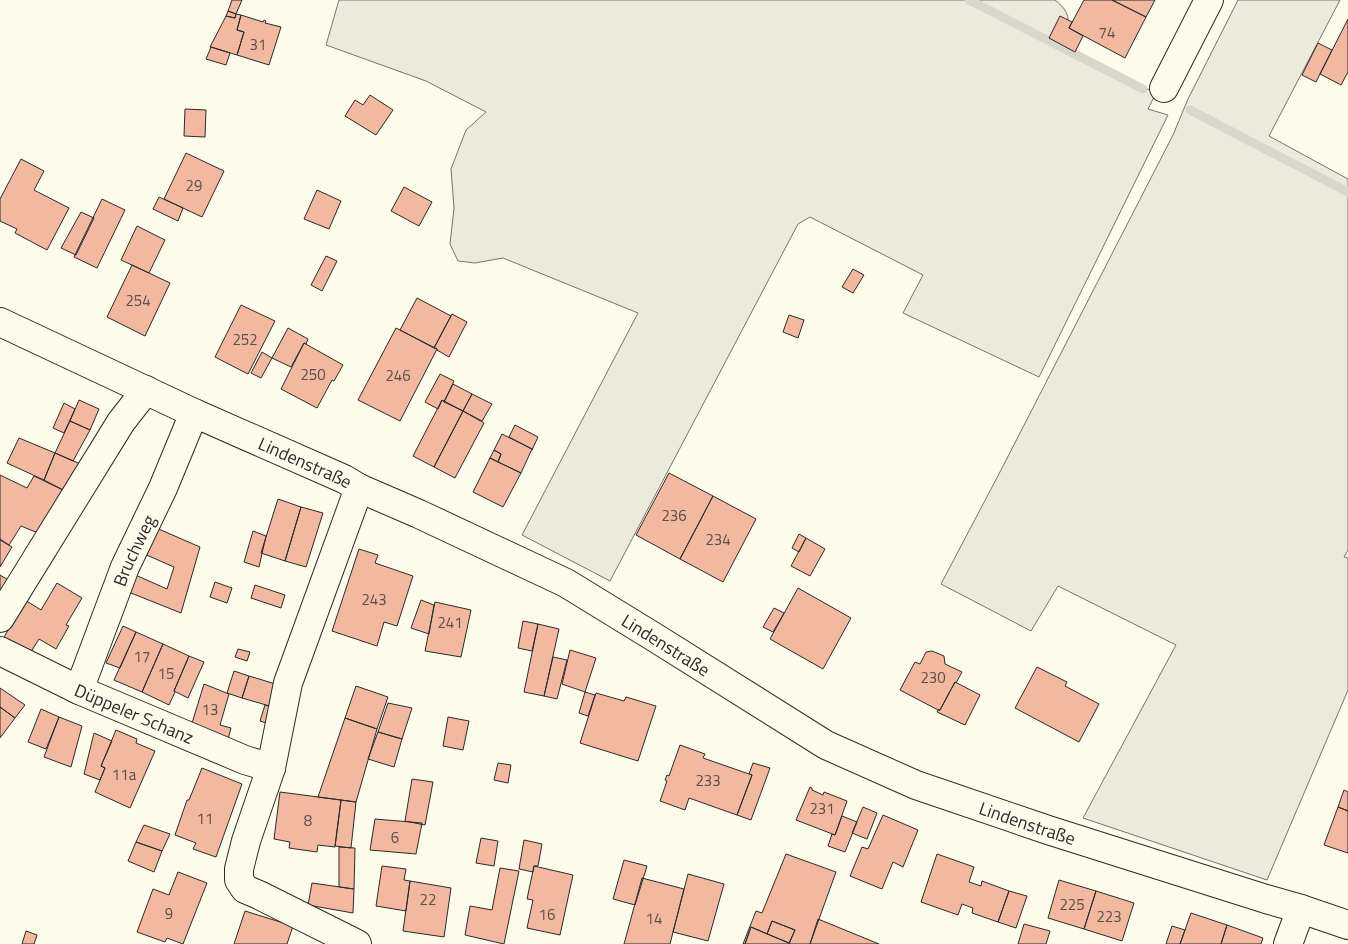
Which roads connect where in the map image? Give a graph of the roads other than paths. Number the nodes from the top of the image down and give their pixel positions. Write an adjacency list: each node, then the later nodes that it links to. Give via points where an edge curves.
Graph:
1 (1209, 0): 2 (street)
2 (1164, 88)
3 (0, 322): 4 (street, Lindenstraße)
4 (146, 390): 5 (street, Lindenstraße); 7 (street, via 121,422)
5 (194, 412): 6 (street, Lindenstraße); 9 (street, Bruchweg, via 163,488 125,567)
6 (359, 488): 10 (street, via 288,683); 11 (street, Lindenstraße, via 566,583 826,744 916,785)
7 (0, 618)
8 (0, 651): 9 (street, Düppeler Schanz)
9 (79, 690): 10 (street, Düppeler Schanz)
10 (271, 768): 13 (street, via 246,841 239,880 245,889)
11 (1301, 909): 12 (street, Lindenstraße); 14 (street)
12 (1348, 925)
13 (357, 944)
14 (1288, 944)

